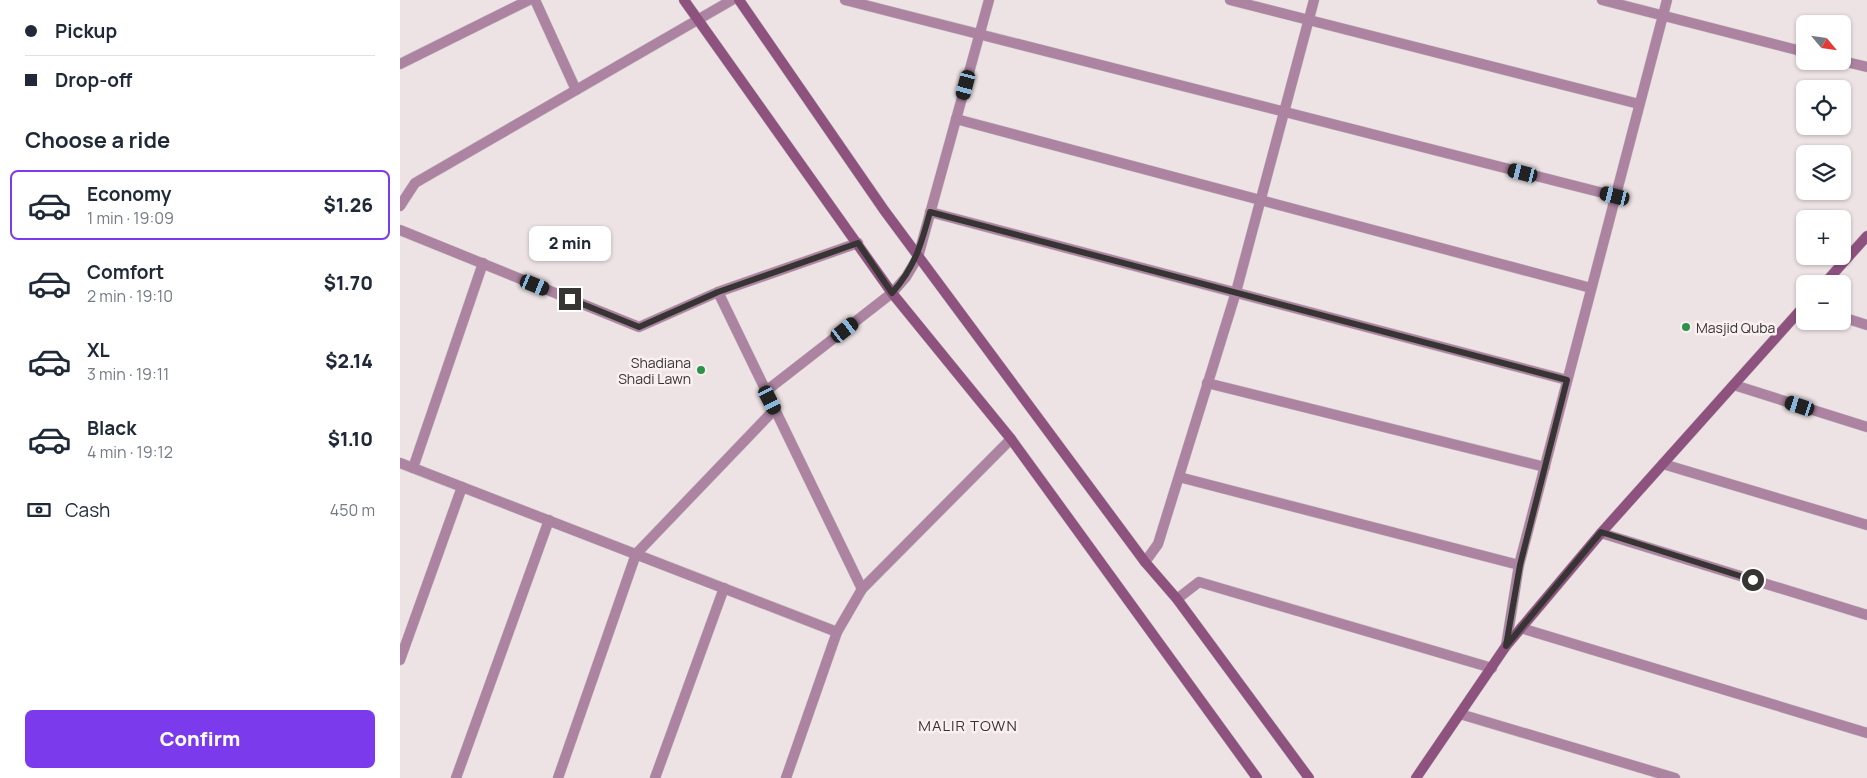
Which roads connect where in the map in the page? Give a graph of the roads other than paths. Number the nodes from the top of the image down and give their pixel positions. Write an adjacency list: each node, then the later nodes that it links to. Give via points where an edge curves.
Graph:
1 (529, 0): 18 (street)
2 (535, 0): 20 (street)
3 (684, 0): 13 (main road)
4 (732, 0): 13 (street)
5 (738, 0): 31 (main road)
6 (846, 0): 15 (street)
7 (989, 0): 15 (street)
8 (1230, 0): 14 (street)
9 (1314, 0): 14 (street)
10 (1602, 0): 12 (street)
11 (1667, 0): 12 (street)
12 (1663, 16): 16 (street); 21 (street)
13 (697, 20): 20 (street); 30 (main road)
14 (1309, 20): 21 (street); 22 (street)
15 (980, 34): 22 (street); 23 (street)
16 (1796, 50)
17 (1851, 63): 19 (street)
18 (400, 64)
19 (1867, 67)
20 (576, 90): 26 (street, via 415,183)
21 (1639, 104): 24 (street)
22 (1284, 112): 24 (street); 25 (street)
23 (956, 119): 25 (street); 27 (street)
24 (1615, 196): 34 (street)
25 (1260, 200): 34 (street); 36 (street)
26 (400, 206)
27 (930, 212): 31 (street); 36 (street)
28 (400, 230): 32 (street)
29 (1867, 236): 33 (main road)
30 (858, 243): 35 (street); 37 (main road)
31 (918, 256): 37 (street); 58 (main road)
32 (483, 263): 35 (street, via 639,327); 51 (street)
33 (1832, 275)
34 (1591, 288): 41 (street)
35 (718, 292): 44 (street)
36 (1236, 292): 41 (street); 42 (street)
37 (892, 293): 44 (street); 47 (main road)
38 (1796, 315): 43 (main road)
39 (1851, 320): 40 (street)
40 (1867, 325)
41 (1567, 380): 50 (street)
42 (1208, 383): 50 (street); 52 (street)
43 (1734, 384): 46 (street); 49 (main road)
44 (766, 391): 45 (street)
45 (774, 409): 57 (street); 61 (street)
46 (1867, 427)
47 (1011, 439): 61 (street); 75 (main road)
48 (400, 463): 51 (street)
49 (1662, 464): 55 (street); 56 (main road)
50 (1545, 467): 59 (street)
51 (413, 468): 53 (street)
52 (1179, 477): 58 (street, via 1158,544); 59 (street)
53 (462, 487): 54 (street); 67 (street)
54 (549, 520): 57 (street); 71 (street)
55 (1867, 525)
56 (1601, 532): 63 (street); 64 (main road)
57 (636, 554): 60 (street); 72 (street)
58 (1145, 562): 62 (main road)
59 (1520, 565): 66 (street)
60 (724, 588): 65 (street); 73 (street)
61 (862, 589): 65 (street)
62 (1176, 598): 68 (street, via 1199,582); 76 (main road)
63 (1867, 615)
64 (1522, 628): 66 (main road); 70 (street)
65 (837, 632): 74 (street)
66 (1506, 646): 68 (main road)
67 (400, 660)
68 (1492, 668): 69 (main road)
69 (1460, 714): 77 (main road); 78 (street)
70 (1867, 733)
71 (456, 778)
72 (558, 778)
73 (655, 778)
74 (786, 778)
75 (1257, 778)
76 (1309, 778)
77 (1416, 778)
78 (1675, 778)

